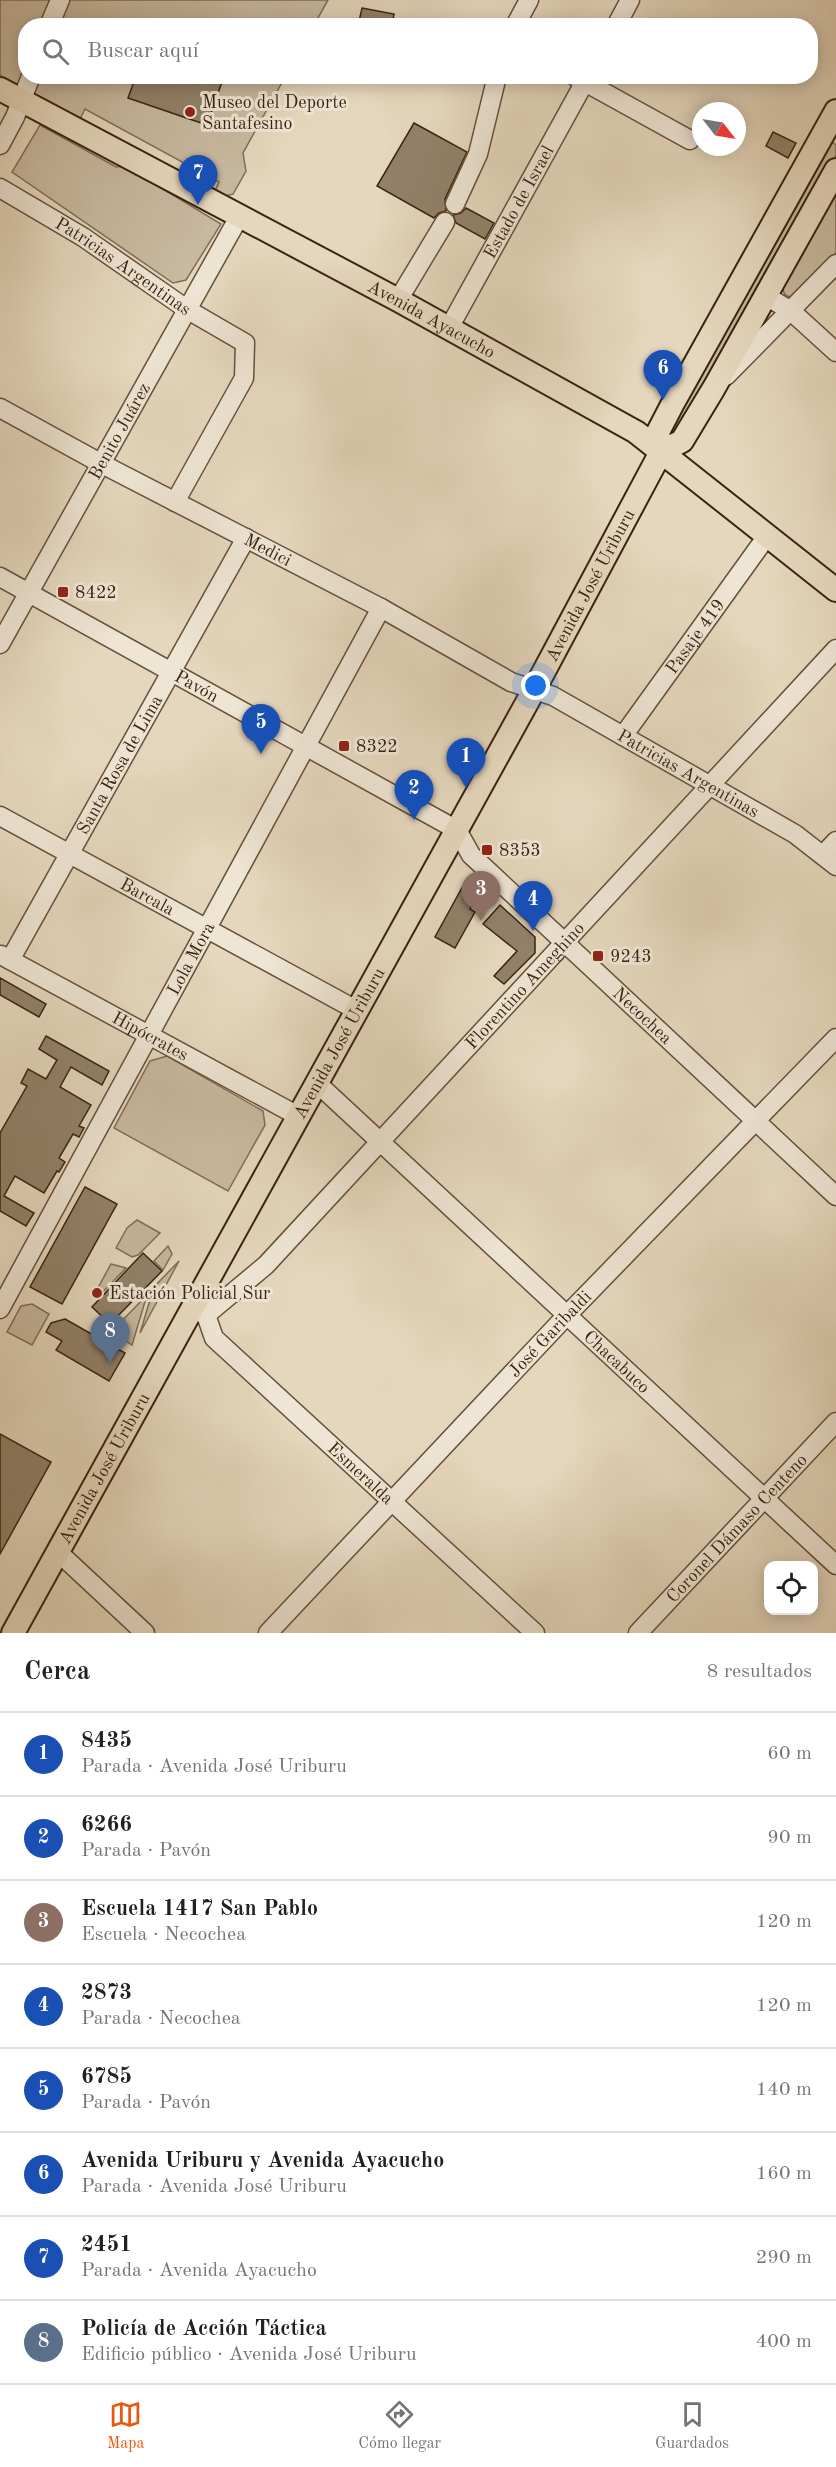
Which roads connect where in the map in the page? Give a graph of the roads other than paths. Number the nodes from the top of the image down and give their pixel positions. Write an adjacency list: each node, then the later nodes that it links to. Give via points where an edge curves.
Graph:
1 (60, 0): 4 (street)
2 (529, 0): 5 (street)
3 (630, 0): 6 (street)
4 (52, 18)
5 (519, 18)
6 (620, 18)
7 (28, 84): 12 (street)
8 (495, 84): 18 (street, via 478,154)
9 (579, 84): 26 (street, Estado de Israel)
10 (592, 84): 14 (street)
11 (0, 90): 12 (main road, Avenida Ayacucho)
12 (21, 101): 15 (street); 19 (main road, Avenida Ayacucho)
13 (833, 122): 30 (main road, Avenida José Uriburu, via 658,432)
14 (690, 140)
15 (0, 145)
16 (836, 170): 22 (main road, Avenida José Uriburu)
17 (0, 188): 24 (street, Patricias Argentinas, via 82,237)
18 (455, 204)
19 (239, 217): 23 (main road, Avenida Ayacucho); 24 (street, Benito Juárez)
20 (446, 222): 23 (street)
21 (836, 264): 25 (street)
22 (765, 296): 25 (street); 28 (main road, Avenida José Uriburu)
23 (398, 300): 26 (main road, Avenida Ayacucho)
24 (188, 310): 31 (street, Benito Juárez); 32 (street, Patricias Argentinas, via 245,343 244,378)
25 (791, 311): 27 (street); 28 (street)
26 (449, 328): 30 (main road, Avenida Ayacucho, via 636,432)
27 (836, 352)
28 (714, 388): 30 (main road, Avenida José Uriburu, via 682,441)
29 (0, 408): 31 (street, Medici)
30 (665, 454): 33 (main road, Avenida Ayacucho); 42 (main road, Avenida José Uriburu)
31 (102, 464): 32 (street, Medici); 37 (street, Benito Juárez)
32 (175, 502): 34 (street, Medici)
33 (767, 536): 36 (main road, Avenida Ayacucho); 43 (street, Pasaje 419)
34 (246, 538): 38 (street, Medici); 41 (street, Santa Rosa de Lima)
35 (0, 577): 37 (street, Pavón)
36 (836, 590)
37 (28, 593): 39 (street, Benito Juárez); 41 (street, Pavón)
38 (381, 608): 42 (street, Medici, via 511,682); 44 (street, Lola Mora)
39 (0, 644)
40 (836, 649): 45 (street, Florentino Ameghino)
41 (171, 672): 44 (street, Pavón); 49 (street, Santa Rosa de Lima)
42 (534, 690): 43 (street, Patricias Argentinas, via 553,696); 47 (main road, Avenida José Uriburu)
43 (623, 736): 45 (street, Patricias Argentinas)
44 (306, 746): 47 (street, Pavón); 51 (street, Lola Mora)
45 (711, 786): 50 (street, Patricias Argentinas, via 795,834); 52 (street, Florentino Ameghino)
46 (0, 816): 49 (street, Barcala)
47 (457, 831): 52 (street, Necochea, via 471,855); 54 (main road, Avenida José Uriburu)
48 (836, 841): 50 (street)
49 (69, 854): 51 (street, Barcala); 53 (street, Santa Rosa de Lima)
50 (829, 861)
51 (207, 928): 54 (street, Barcala); 55 (street, Lola Mora)
52 (564, 942): 59 (street, Necochea); 60 (street, Florentino Ameghino)
53 (5, 957): 55 (street, Hipócrates)
54 (358, 1011): 57 (main road, Avenida José Uriburu)
55 (149, 1035): 58 (street, Hipócrates); 62 (street, Lola Mora)
56 (836, 1038): 59 (street, José Garibaldi)
57 (318, 1084): 58 (main road, Avenida José Uriburu); 60 (street, Chacabuco)
58 (300, 1117): 63 (main road, Avenida José Uriburu)
59 (757, 1122): 61 (street, Necochea); 64 (street, José Garibaldi)
60 (380, 1142): 63 (street, Florentino Ameghino, via 266,1265); 64 (street, Chacabuco)
61 (836, 1196)
62 (0, 1309)
63 (200, 1312): 67 (street, Esmeralda, via 214,1338); 68 (main road, Avenida José Uriburu)
64 (567, 1315): 66 (street, Chacabuco); 67 (street, José Garibaldi)
65 (836, 1422): 66 (street, Coronel Dámaso Centeno)
66 (764, 1499): 69 (street, Chacabuco); 74 (street, Coronel Dámaso Centeno)
67 (393, 1500): 72 (street, José Garibaldi); 73 (street, Esmeralda)
68 (58, 1552): 70 (main road, Avenida José Uriburu); 71 (street)
69 (836, 1565)
70 (13, 1633)
71 (146, 1633)
72 (268, 1633)
73 (535, 1633)
74 (638, 1633)

